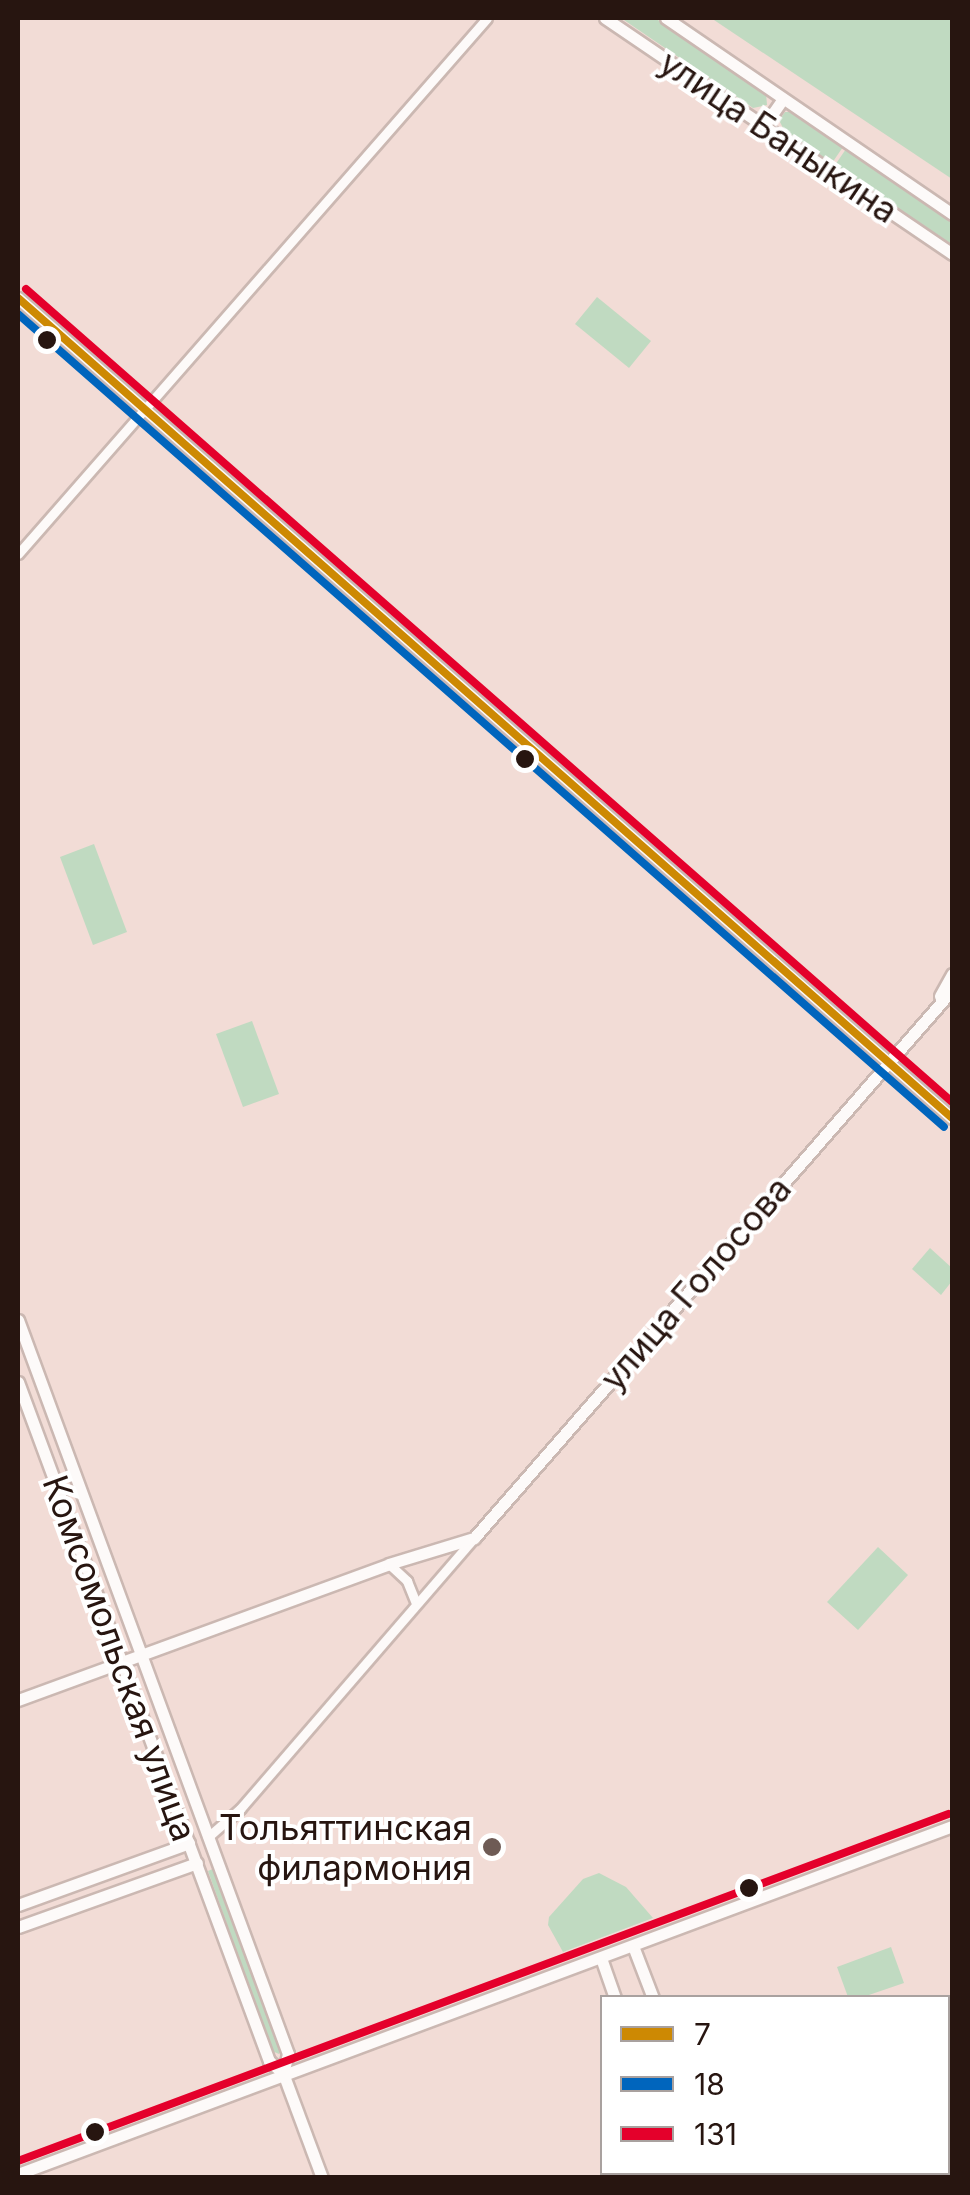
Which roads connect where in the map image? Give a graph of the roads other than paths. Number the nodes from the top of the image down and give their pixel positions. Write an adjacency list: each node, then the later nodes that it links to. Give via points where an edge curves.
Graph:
1 (488, 18): 9 (street)
2 (605, 18): 5 (main road, улица Баныкина)
3 (666, 18): 4 (main road, улица Баныкина)
4 (783, 99): 5 (main road); 6 (main road, улица Баныкина)
5 (764, 126): 7 (main road, улица Баныкина)
6 (952, 214)
7 (952, 254)
8 (18, 298): 9 (main road)
9 (144, 409): 10 (street); 14 (main road)
10 (18, 554)
11 (952, 974): 13 (main road, улица Голосова)
12 (952, 990): 13 (main road, улица Голосова)
13 (916, 1030): 14 (main road, улица Голосова)
14 (888, 1061): 15 (main road); 20 (main road, улица Голосова)
15 (952, 1118)
16 (18, 1320): 18 (main road, Комсомольская улица)
17 (18, 1382): 19 (main road, Комсомольская улица)
18 (46, 1398): 19 (main road); 23 (main road, Комсомольская улица)
19 (26, 1406): 24 (main road, Комсомольская улица)
20 (474, 1538): 21 (main road); 22 (street)
21 (389, 1564): 22 (street, via 407,1581); 23 (main road)
22 (416, 1603): 29 (street)
23 (139, 1656): 24 (main road); 26 (main road, Комсомольская улица)
24 (121, 1662): 25 (main road); 27 (main road, Комсомольская улица)
25 (18, 1700)
26 (183, 1769): 27 (main road); 29 (main road, Комсомольская улица)
27 (164, 1776): 30 (main road, Комсомольская улица)
28 (952, 1826): 34 (main road)
29 (208, 1837): 38 (main road, Комсомольская улица, via 288,2054)
30 (189, 1843): 31 (main road, Комсомольская улица); 32 (main road)
31 (197, 1863): 33 (main road); 38 (main road, Комсомольская улица, via 269,2061)
32 (18, 1905)
33 (18, 1926)
34 (633, 1946): 35 (main road); 37 (main road)
35 (601, 1958): 36 (main road); 38 (main road)
36 (614, 1995)
37 (651, 1995)
38 (284, 2073): 39 (main road); 40 (main road, Комсомольская улица)
39 (18, 2174)
40 (322, 2178)

